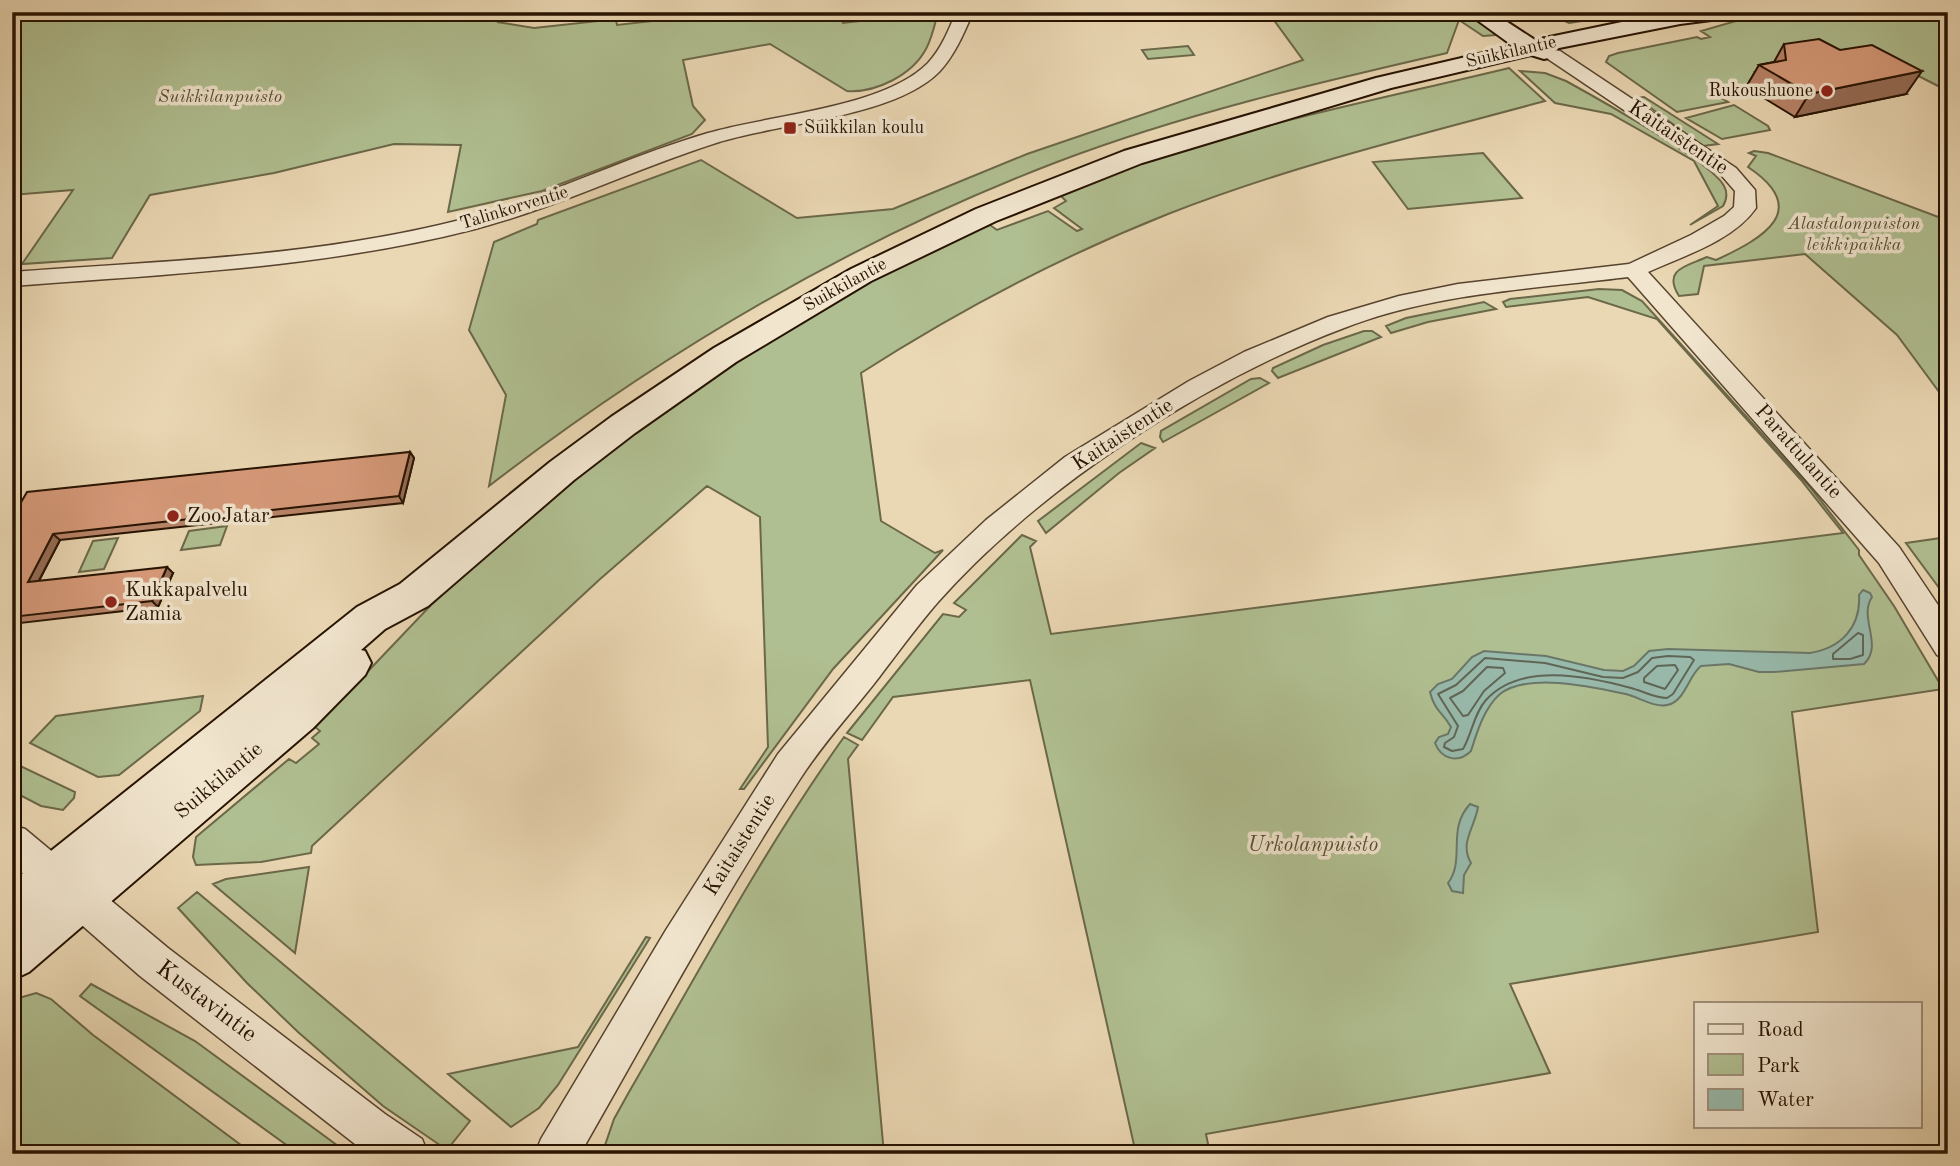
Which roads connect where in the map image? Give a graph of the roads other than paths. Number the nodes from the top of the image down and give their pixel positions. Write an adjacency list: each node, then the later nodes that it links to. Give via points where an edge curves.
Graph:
1 (965, 12): 7 (street, Talinkorventie, via 942,58 906,87 711,138 555,197 468,224 341,249)
2 (1477, 12): 5 (main road)
3 (1508, 12): 5 (main road)
4 (1726, 12): 5 (main road, Suikkilantie, via 1693,24)
5 (1545, 48): 6 (street, Kaitaistentie, via 1703,153 1745,190 1745,208 1732,221); 10 (main road, Suikkilantie, via 1394,91 1340,98 1187,139 1068,180 861,275 766,330 562,471 414,595 395,621 298,715)
6 (1634, 270): 8 (street, Parattulantie, via 1889,555); 14 (street, Kaitaistentie, via 1458,292 1336,322 1253,358 1132,426 1075,464 996,528 911,613 790,765 678,943)
7 (12, 279)
8 (1948, 646)
9 (12, 841): 10 (street, Kustavintie)
10 (66, 889): 11 (main road, Suikkilantie); 12 (main road, Suikkilantie); 13 (street, Kustavintie, via 154,962)
11 (12, 912)
12 (12, 955)
13 (407, 1154)
14 (556, 1154)

